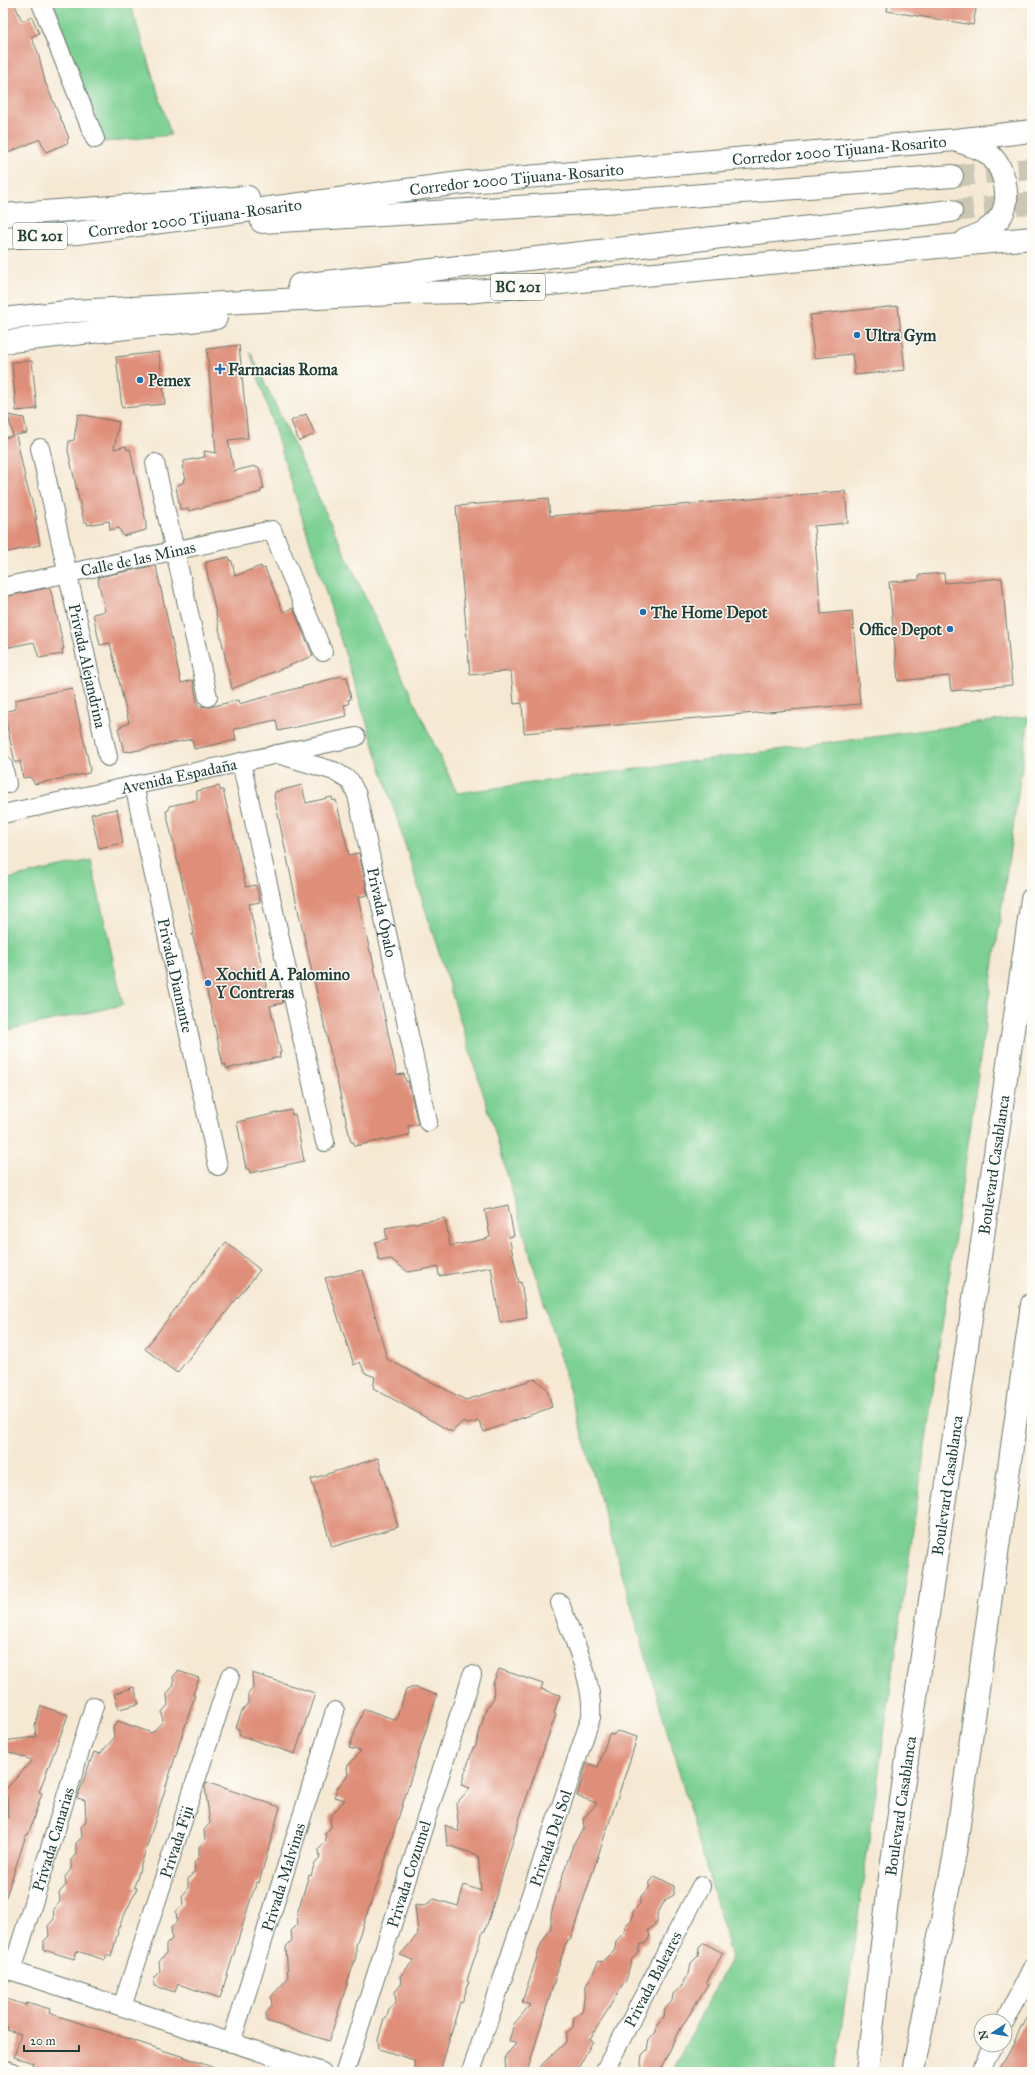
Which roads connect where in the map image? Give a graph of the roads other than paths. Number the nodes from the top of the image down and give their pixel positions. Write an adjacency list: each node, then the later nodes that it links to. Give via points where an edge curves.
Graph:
1 (41, 3): 3 (street)
2 (1032, 131): 4 (main road, Corredor 2000 Tijuana-Rosarito / BC 201)
3 (95, 139)
4 (955, 140): 6 (main road, Corredor 2000 Tijuana-Rosarito / BC 201); 12 (main road, via 991,155 1000,168 1006,187 1006,201 999,220 986,231)
5 (952, 176): 9 (main road, via 637,200)
6 (468, 182): 8 (main road); 9 (main road, Corredor 2000 Tijuana-Rosarito / BC 201)
7 (951, 211): 14 (main road)
8 (3, 215)
9 (78, 233): 10 (main road, Corredor 2000 Tijuana-Rosarito / BC 201)
10 (3, 238)
11 (1031, 238): 12 (main road, BC 201)
12 (957, 244): 13 (main road, BC 201)
13 (467, 292): 14 (main road, BC 201); 16 (main road)
14 (75, 311): 15 (main road, BC 201)
15 (3, 319)
16 (3, 342)
17 (40, 448): 20 (street, Privada Alejandrina)
18 (155, 463): 19 (street)
19 (175, 551): 20 (street, Calle de las Minas); 22 (street, Calle de las Minas, via 272,530); 23 (street)
20 (68, 574): 21 (street, Calle de las Minas); 26 (street, Privada Alejandrina)
21 (3, 587)
22 (323, 652)
23 (208, 696)
24 (356, 737): 25 (street, Avenida Espadaña)
25 (277, 754): 27 (street, Avenida Espadaña); 33 (street, Privada Ópalo, via 334,771 350,781 357,796)
26 (108, 757)
27 (242, 762): 30 (street, Avenida Espadaña); 34 (street)
28 (3, 765): 29 (street)
29 (7, 784)
30 (134, 786): 31 (street, Avenida Espadaña); 35 (street, Privada Diamante)
31 (3, 814)
32 (1032, 899): 55 (main road, Boulevard Casablanca, via 890,1876)
33 (428, 1122)
34 (325, 1142)
35 (218, 1166)
36 (1032, 1304): 56 (main road, via 955,1853)
37 (560, 1603): 53 (street, Privada Del Sol, via 588,1684 592,1701 591,1717)
38 (472, 1675): 52 (street, Privada Cozumel)
39 (230, 1676): 45 (street, Privada Fiji)
40 (94, 1706): 44 (street, Privada Canarias)
41 (335, 1710): 47 (street, Privada Malvinas)
42 (701, 1886): 54 (street, Privada Baleares)
43 (1032, 1968): 46 (street)
44 (7, 1970): 45 (street)
45 (122, 2007): 47 (street)
46 (1010, 2013)
47 (231, 2042): 51 (street)
48 (989, 2053): 57 (street)
49 (3, 2069): 50 (street)
50 (12, 2072)
51 (322, 2072)
52 (345, 2072)
53 (471, 2072)
54 (604, 2072)
55 (867, 2072)
56 (913, 2072)
57 (980, 2072)

